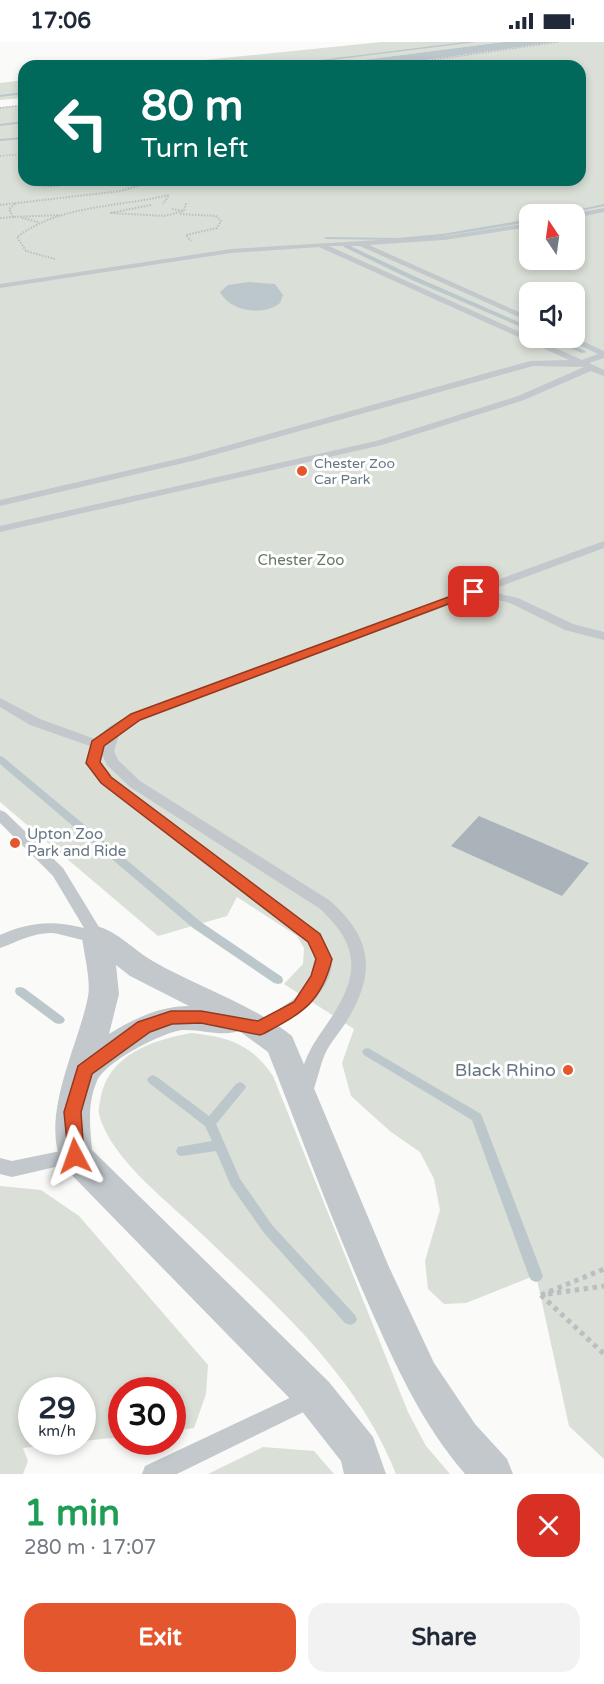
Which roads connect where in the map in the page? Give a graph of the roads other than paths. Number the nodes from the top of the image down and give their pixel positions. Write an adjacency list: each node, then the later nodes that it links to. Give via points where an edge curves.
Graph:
1 (604, 210): 2 (lane)
2 (585, 214)
3 (519, 227): 5 (lane, via 444,238)
4 (320, 244): 5 (lane); 6 (lane, via 231,251); 10 (lane)
5 (361, 244): 7 (lane)
6 (0, 286)
7 (519, 315)
8 (585, 345): 9 (lane)
9 (604, 354): 10 (lane)
10 (581, 363): 11 (lane); 13 (lane, via 532,363 188,459)
11 (592, 367): 12 (lane); 14 (lane, via 521,398 379,443)
12 (604, 373)
13 (0, 503)
14 (0, 530)
15 (604, 544): 16 (lane)
16 (474, 592): 17 (lane, via 514,600 569,627); 19 (lane, via 136,717)
17 (604, 636)
18 (0, 702): 20 (lane, via 35,722)
19 (114, 730): 20 (lane); 26 (lane, via 107,751 112,762 135,784 324,904 355,936 360,955 357,982 318,1053)
20 (97, 744): 24 (lane, via 93,763 106,780 314,938 324,959 319,978 300,1006)
21 (0, 814): 22 (lane, via 58,872)
22 (97, 937): 23 (lane, via 58,926 24,930); 24 (street, via 141,968); 25 (street, via 104,994)
23 (0, 942)
24 (260, 1028): 25 (street, via 201,1017 171,1018 144,1027); 26 (street, via 281,1045)
25 (84, 1071): 27 (street, via 72,1112)
26 (303, 1095): 32 (street, via 372,1270 420,1376 461,1438)
27 (75, 1156): 28 (lane, via 12,1169); 29 (street)
28 (0, 1166)
29 (315, 1396): 30 (lane); 31 (street, via 359,1451)
30 (153, 1474)
31 (365, 1474)
32 (492, 1474)

